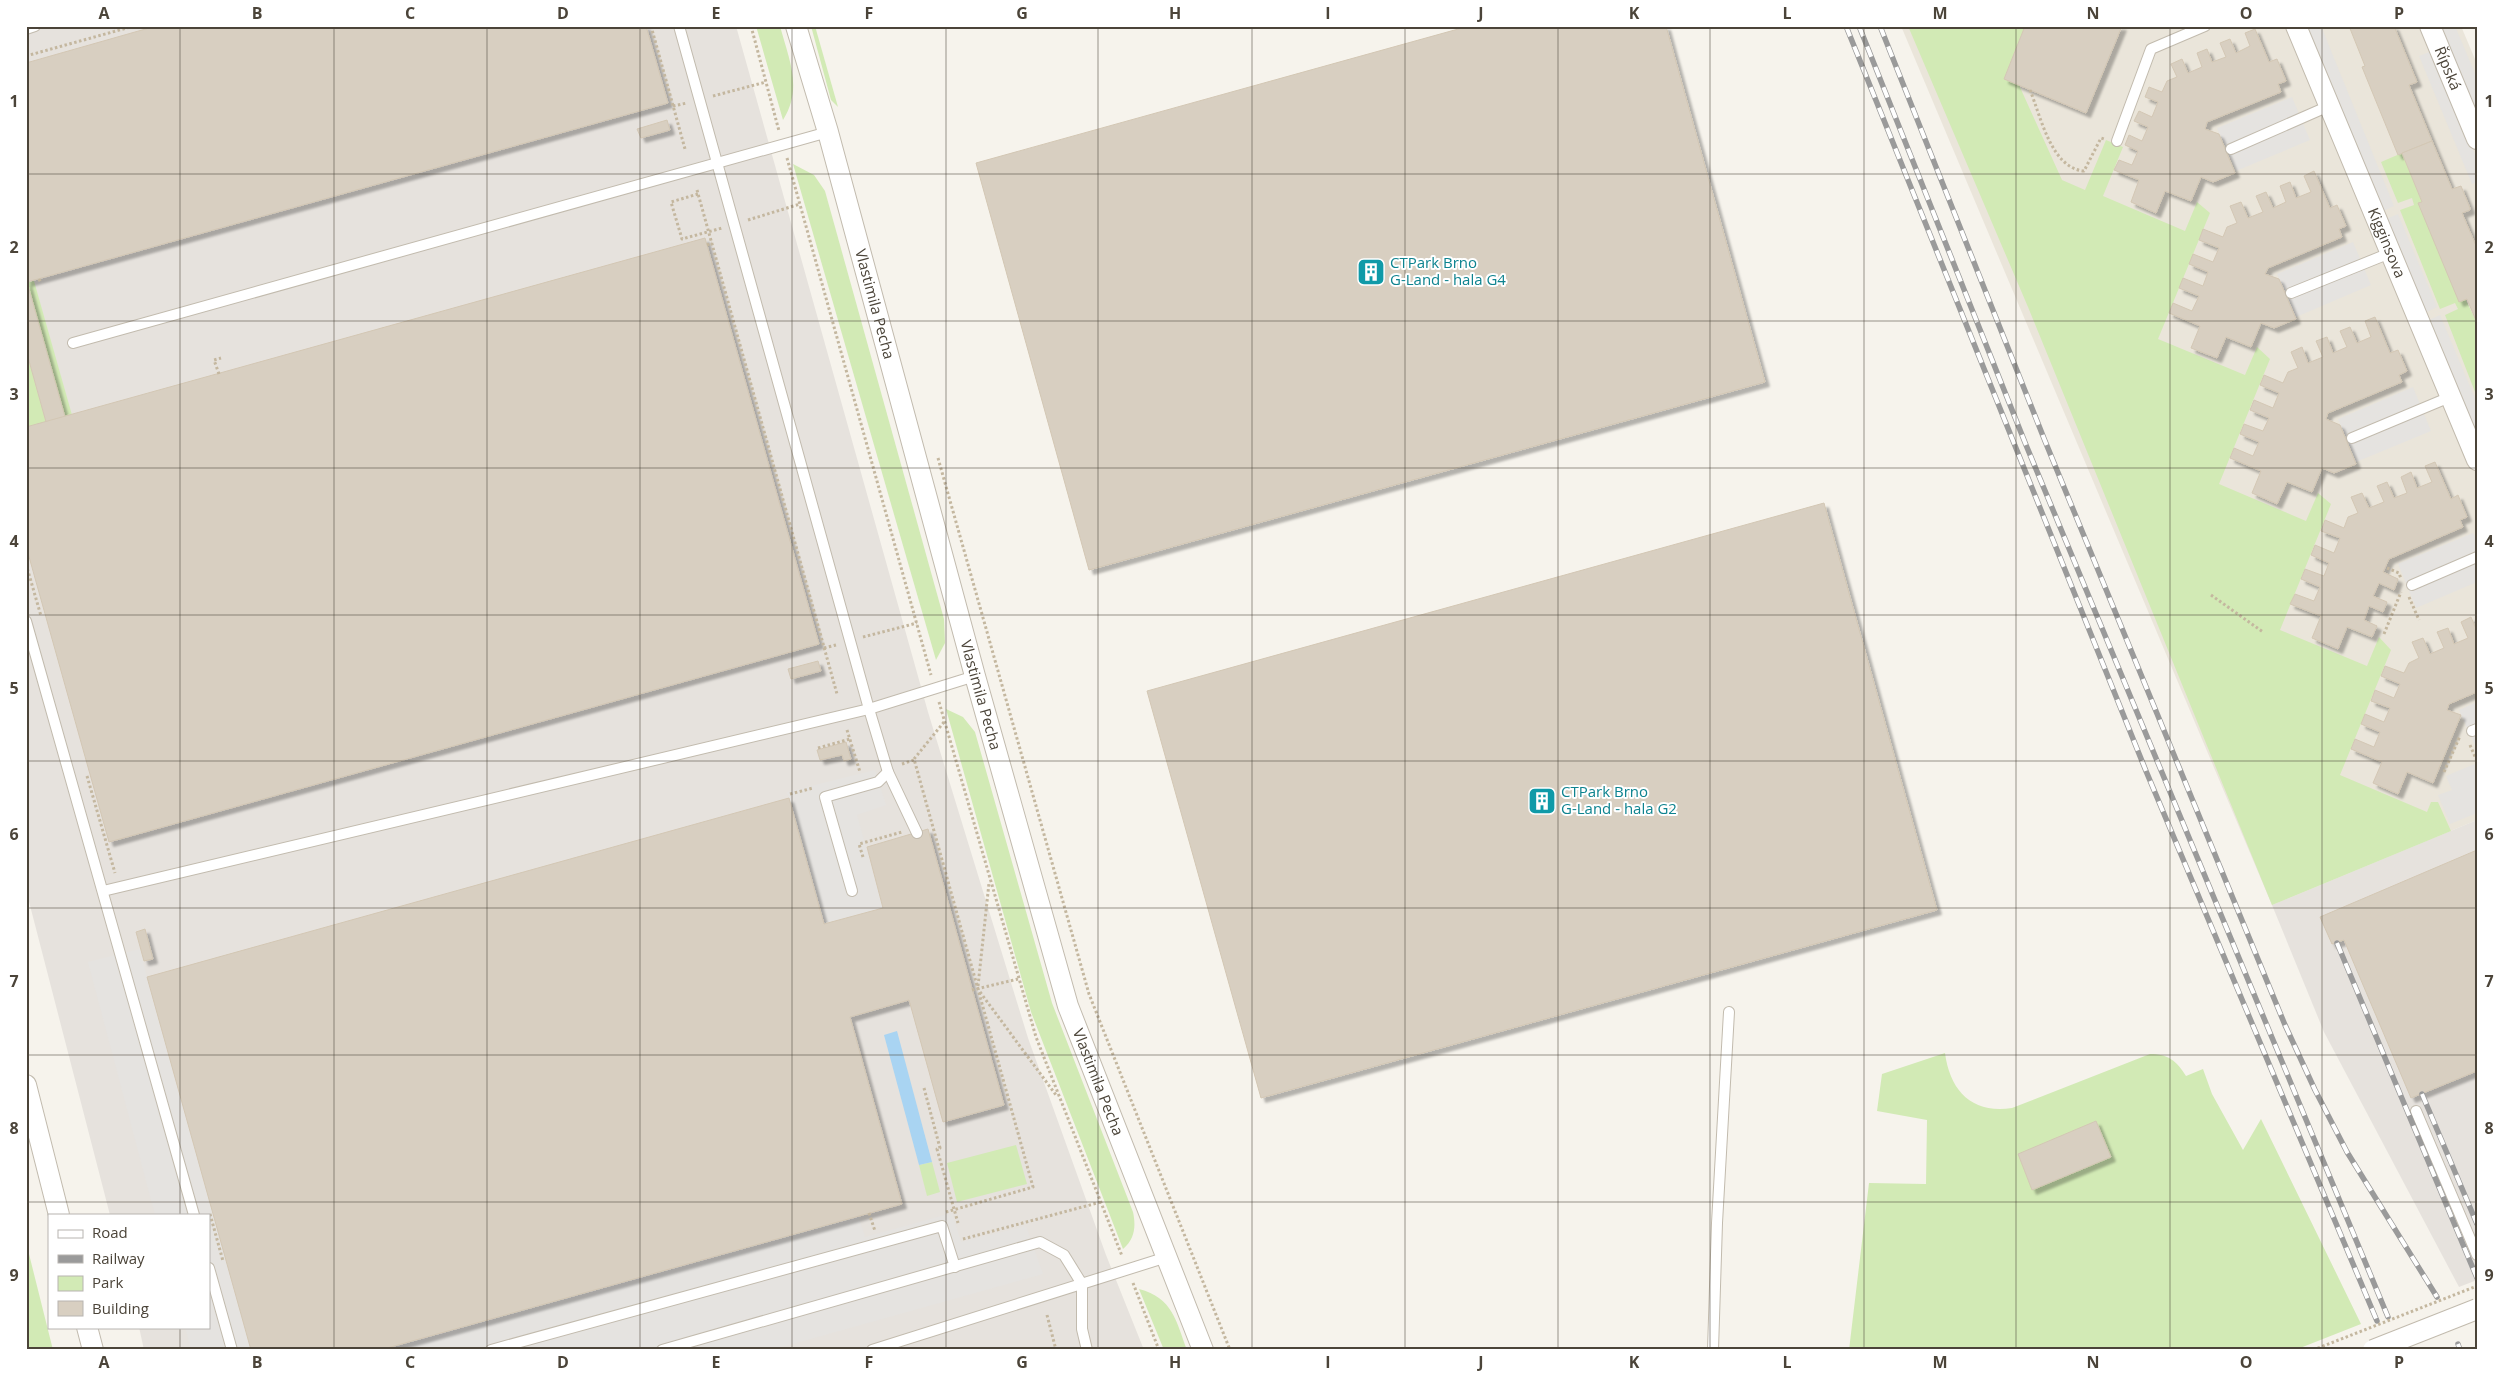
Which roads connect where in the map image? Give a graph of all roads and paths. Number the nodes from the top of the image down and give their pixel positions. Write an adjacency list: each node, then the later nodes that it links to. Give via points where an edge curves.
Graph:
1 (35, 26): 9 (lane)
2 (134, 26): 10 (path)
3 (651, 26): 15 (path)
4 (679, 26): 22 (lane)
5 (796, 26): 17 (street, Vlastimila Pecha)
6 (2205, 26): 19 (lane, via 2151,49)
7 (2296, 26): 16 (street, Kigginsova)
8 (2430, 26): 18 (street, Řípská)
9 (26, 29)
10 (26, 56)
11 (766, 82): 13 (path)
12 (2030, 90): 19 (path, via 2056,154 2065,165 2084,171 2101,138)
13 (710, 97)
14 (689, 103): 15 (path)
15 (673, 106): 20 (path)
16 (2329, 106): 21 (lane); 33 (street, Kigginsova)
17 (828, 132): 22 (lane); 54 (street, Vlastimila Pecha)
18 (2477, 139)
19 (2117, 141)
20 (685, 149)
21 (2231, 149)
22 (719, 163): 35 (lane); 56 (lane)
23 (697, 190): 24 (path)
24 (698, 194): 28 (path); 29 (path, via 672,202 682,239)
25 (800, 204): 26 (path)
26 (745, 221)
27 (722, 227): 28 (path)
28 (709, 231): 29 (path); 31 (path)
29 (698, 234): 30 (path)
30 (699, 240)
31 (712, 244): 32 (path); 53 (path)
32 (707, 245)
33 (2390, 253): 34 (lane); 38 (street, Kigginsova)
34 (2291, 293)
35 (73, 343)
36 (221, 358): 37 (path, via 214,360)
37 (219, 374)
38 (2450, 397): 39 (lane); 41 (street, Kigginsova)
39 (2352, 438)
40 (936, 448): 109 (path, via 1089,994)
41 (2477, 460)
42 (2477, 557): 44 (lane)
43 (2388, 568): 44 (path, via 2398,573)
44 (2408, 586): 46 (path); 50 (path)
45 (2211, 594): 49 (path)
46 (2419, 620)
47 (26, 621): 73 (lane)
48 (917, 623): 51 (path)
49 (2262, 632)
50 (2384, 634)
51 (860, 638)
52 (840, 643): 53 (path)
53 (824, 648): 55 (path)
54 (975, 676): 56 (lane); 93 (street, Vlastimila Pecha, via 1068,1006)
55 (837, 694)
56 (869, 709): 66 (lane); 73 (lane)
57 (944, 721): 64 (path)
58 (2471, 729): 67 (path)
59 (847, 730): 60 (path)
60 (850, 739): 62 (path); 68 (path)
61 (2469, 742): 63 (path)
62 (818, 748)
63 (2476, 759)
64 (914, 760): 65 (path); 69 (path)
65 (902, 764)
66 (888, 772): 70 (lane); 74 (lane, via 878,782 825,797)
67 (2444, 772)
68 (860, 775)
69 (932, 824): 70 (path); 76 (path)
70 (916, 830): 71 (path, via 859,844)
71 (863, 857)
72 (990, 880): 76 (path)
73 (103, 891): 87 (lane)
74 (852, 891)
75 (1018, 980): 76 (path)
76 (978, 989): 77 (path); 81 (path); 84 (path, via 1033,1187)
77 (972, 990)
78 (1729, 1012): 110 (lane)
79 (26, 1085): 86 (street)
80 (924, 1088): 84 (path)
81 (1059, 1100)
82 (2416, 1111): 92 (lane)
83 (1101, 1202): 91 (path, via 963,1240)
84 (954, 1209): 88 (path); 89 (path)
85 (869, 1213): 90 (path, via 874,1231)
86 (59, 1214)
87 (194, 1214)
88 (936, 1214)
89 (959, 1225)
90 (883, 1229)
91 (961, 1232)
92 (2477, 1255)
93 (1167, 1257): 96 (lane); 108 (street, Vlastimila Pecha)
94 (954, 1267): 96 (lane, via 1040,1242 1064,1255); 103 (lane, via 942,1226); 104 (lane)
95 (210, 1272): 102 (lane)
96 (1082, 1284): 105 (lane); 107 (lane, via 1082,1329)
97 (2477, 1286): 111 (path, bridge)
98 (2477, 1309): 112 (street, bridge)
99 (1047, 1315): 106 (path)
100 (87, 1328): 101 (street)
101 (93, 1350)
102 (232, 1350)
103 (491, 1350)
104 (662, 1350)
105 (872, 1350)
106 (1056, 1350)
107 (1087, 1350)
108 (1203, 1350)
109 (1230, 1350)
110 (1713, 1350)
111 (2313, 1350)
112 (2373, 1350)

